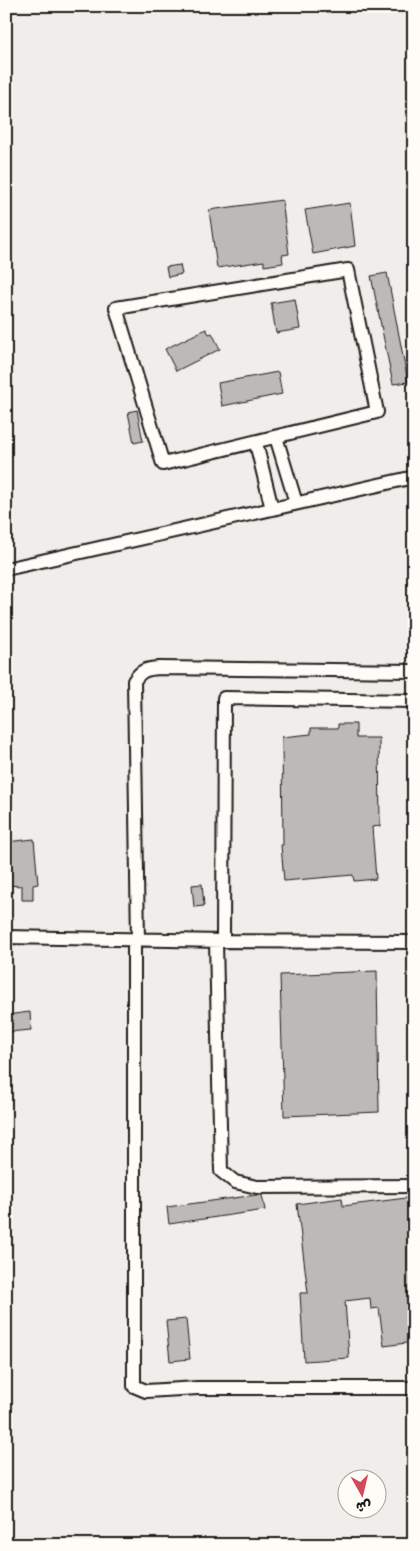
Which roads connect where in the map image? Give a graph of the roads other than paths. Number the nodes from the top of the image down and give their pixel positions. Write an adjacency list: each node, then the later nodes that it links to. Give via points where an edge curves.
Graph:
1 (276, 437): 2 (street); 2 (street, via 377,412 348,270 116,308 163,464); 4 (street)
2 (256, 443): 5 (street)
3 (414, 477): 4 (street)
4 (296, 503): 5 (street)
5 (272, 509): 6 (street)
6 (6, 569)
7 (414, 672): 10 (street, via 159,668 145,669 139,674 134,680)
8 (414, 701): 11 (street, via 224,698)
9 (6, 937): 10 (street)
10 (136, 939): 11 (street); 14 (street, via 134,1386 146,1391)
11 (219, 941): 12 (street); 13 (street, via 221,1172 235,1182 257,1187)
12 (414, 942)
13 (414, 1186)
14 (414, 1388)

